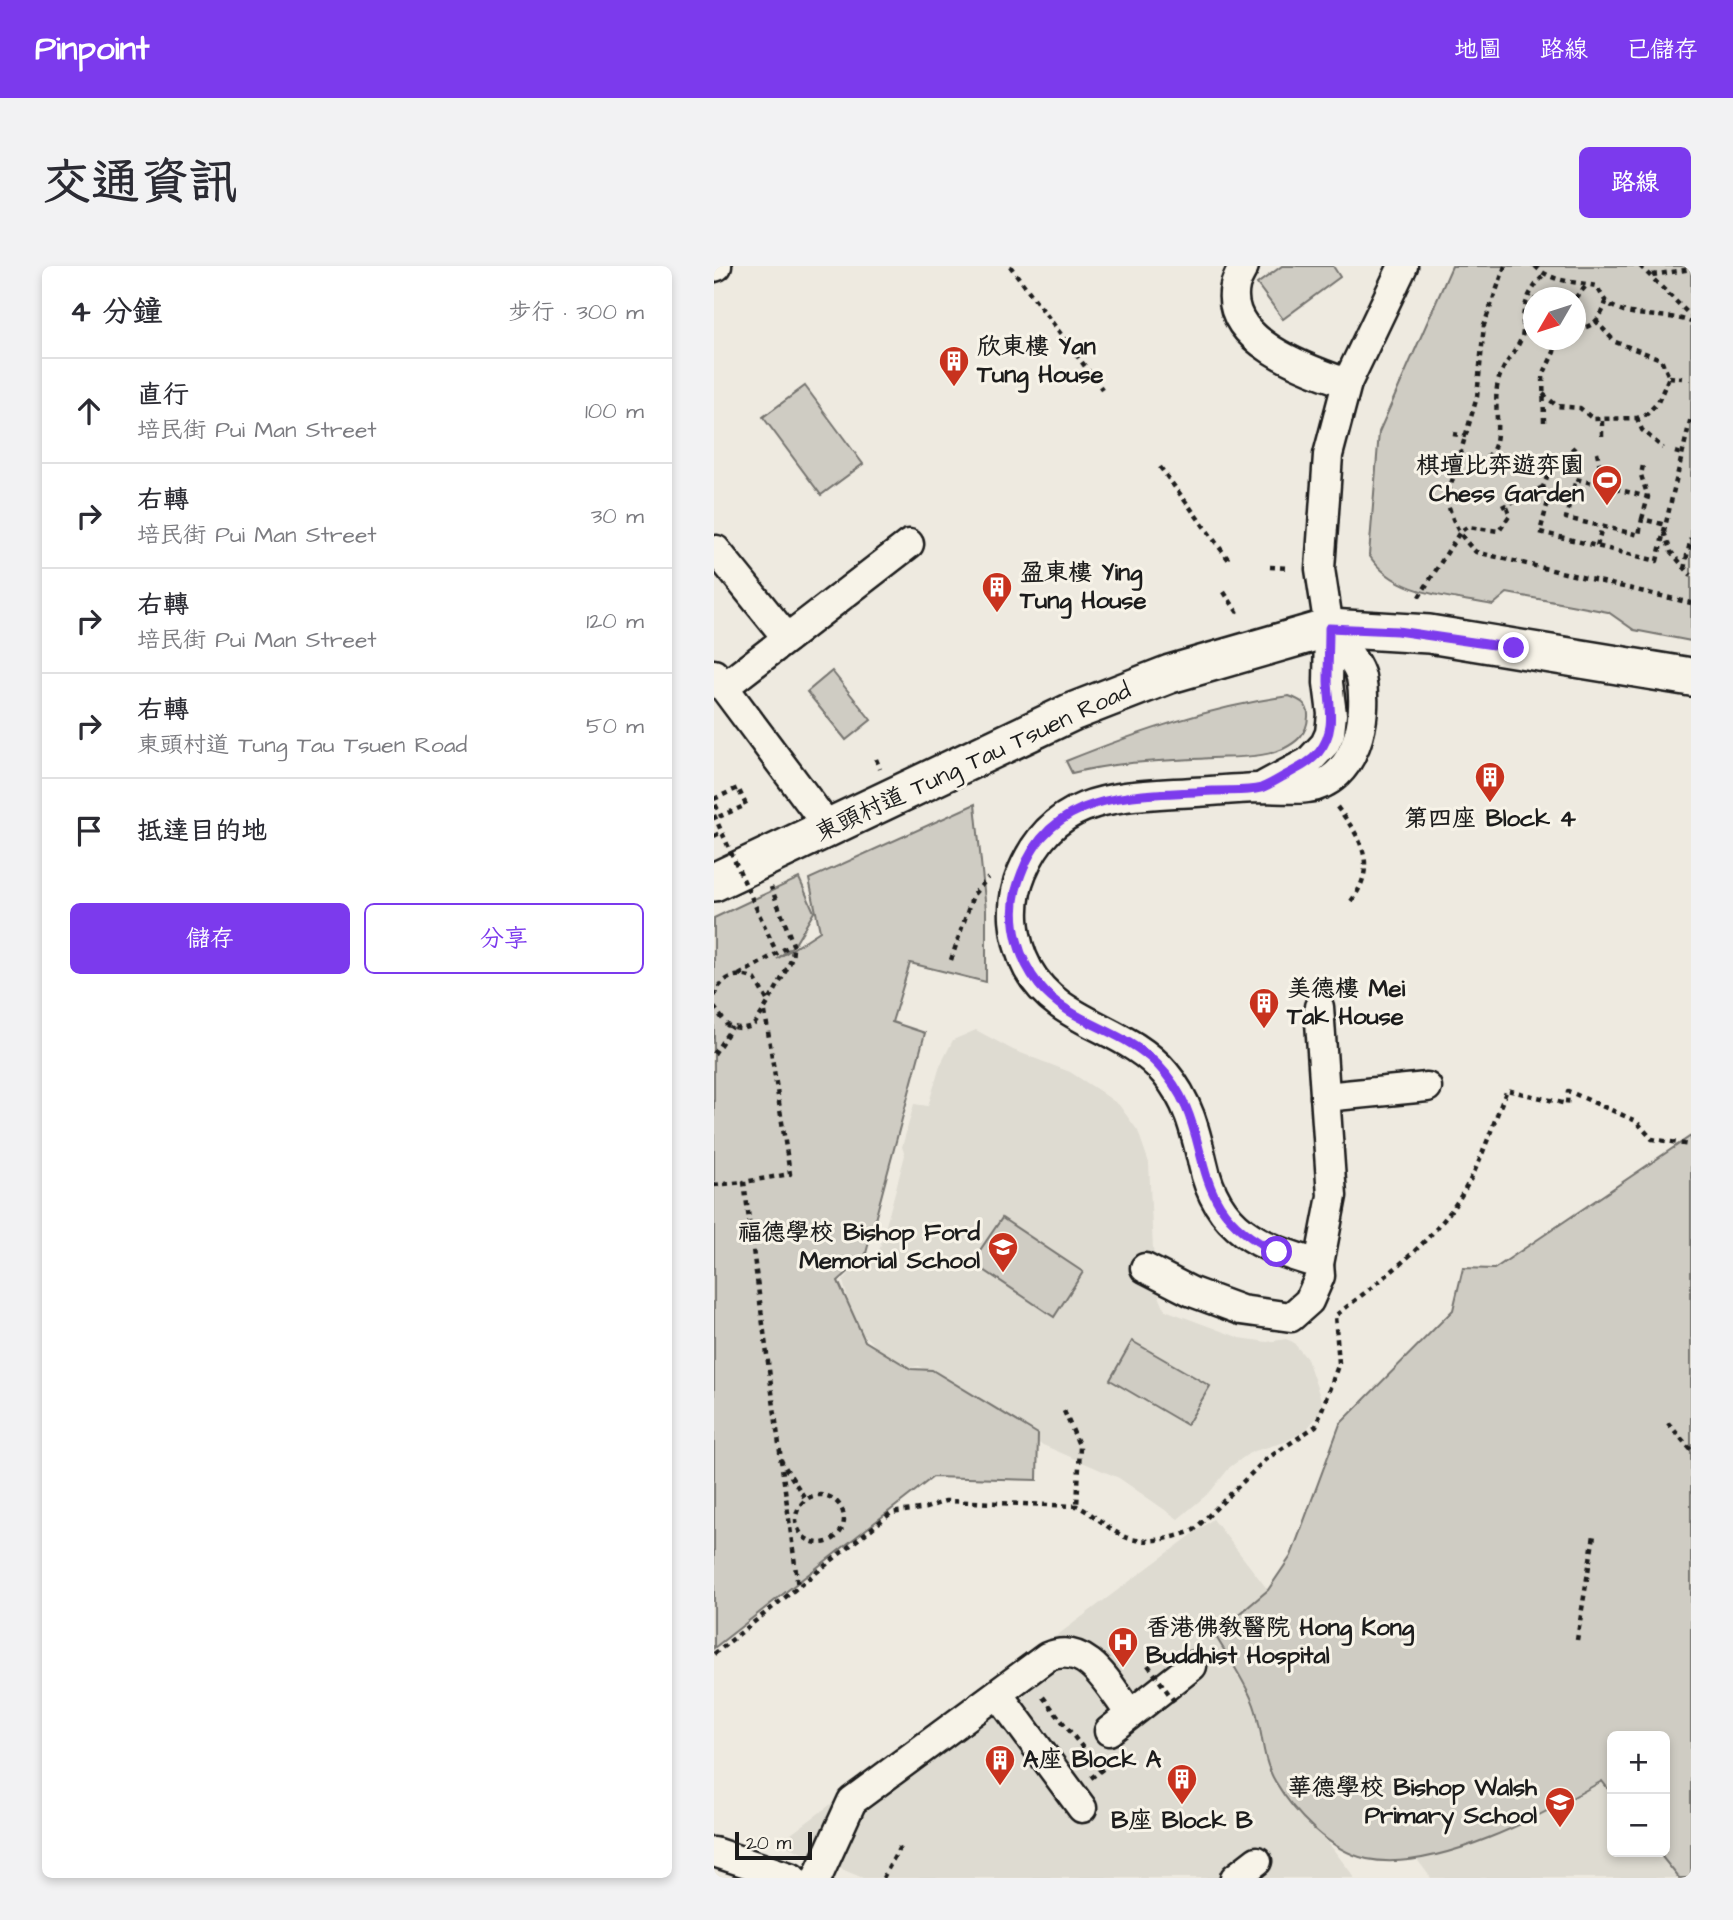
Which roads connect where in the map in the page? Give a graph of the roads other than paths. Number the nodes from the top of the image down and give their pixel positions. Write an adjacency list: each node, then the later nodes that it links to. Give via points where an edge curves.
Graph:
1 (1244, 266): 3 (street, via 1234,288 1237,312 1252,333 1282,358)
2 (1403, 266): 3 (street)
3 (1347, 383): 6 (street, via 1328,455 1323,520 1320,569)
4 (909, 544): 7 (street)
5 (716, 550): 7 (street)
6 (1329, 628): 8 (main road, 東頭村道 Tung Tau Tsuen Road, via 1429,634); 10 (main road, 東頭村道 Tung Tau Tsuen Road, via 1170,674 1072,712); 15 (street, via 1360,674 1362,711 1356,747 1336,775 1308,788 1122,796 1085,805 1039,841 1015,897 1016,934 1028,968 1049,997 1136,1047 1176,1087 1192,1120 1209,1187 1228,1220 1260,1244)
7 (787, 638): 9 (street)
8 (1691, 677)
9 (719, 680): 10 (street)
10 (829, 828): 11 (main road, 東頭村道 Tung Tau Tsuen Road)
11 (714, 882)
12 (1319, 1007): 14 (street)
13 (1427, 1087): 14 (street)
14 (1325, 1097): 15 (street, via 1332,1196)
15 (1319, 1264): 16 (street, via 1320,1276 1309,1301 1292,1317 1241,1310)
16 (1145, 1268)
17 (1192, 1666): 18 (street, via 1120,1723 1087,1658 1068,1652 1047,1657)
18 (998, 1694): 19 (street); 22 (street, via 852,1801)
19 (1082, 1808)
20 (714, 1852): 21 (street)
21 (792, 1878)
22 (817, 1878)

